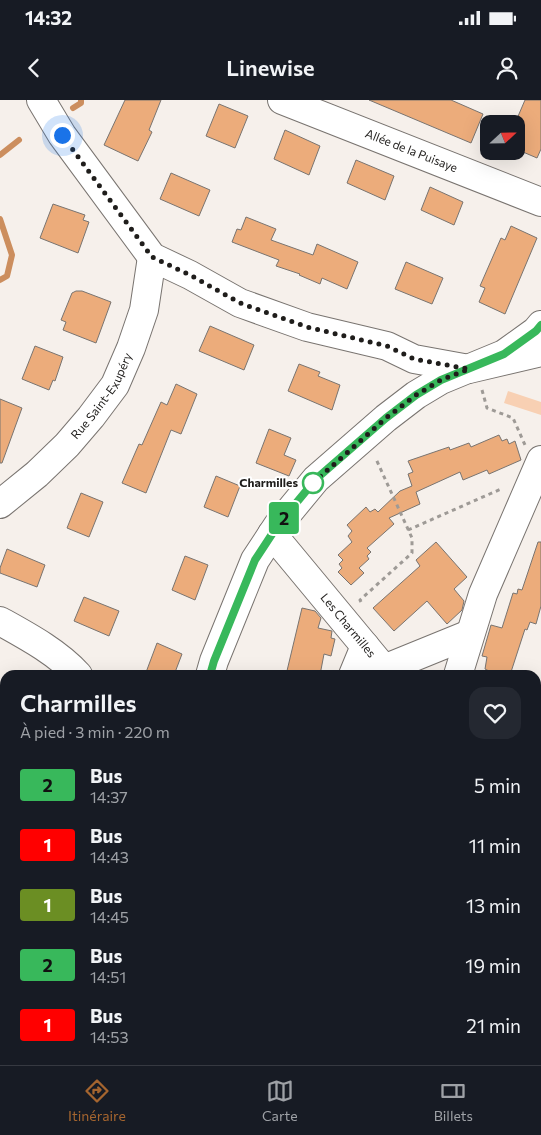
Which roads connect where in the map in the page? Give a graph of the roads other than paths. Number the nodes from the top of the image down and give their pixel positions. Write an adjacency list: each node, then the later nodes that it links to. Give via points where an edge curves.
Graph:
1 (41, 100): 4 (street, via 62,135)
2 (282, 100): 3 (street, Allée de la Puisaye)
3 (541, 202)
4 (152, 257): 7 (street, via 240,303 307,327 387,346 414,359); 9 (street, Rue Saint-Exupéry, via 144,310 115,385 67,445)
5 (541, 325): 7 (street)
6 (541, 352): 7 (street)
7 (475, 378): 10 (street, via 441,380 386,418 316,479)
8 (538, 467): 12 (street, via 483,594)
9 (0, 504)
10 (272, 534): 13 (street, Les Charmilles); 15 (street, via 255,560)
11 (0, 622): 14 (street, via 26,635)
12 (470, 634): 13 (street, Les Charmilles, via 384,669); 17 (street)
13 (357, 635): 16 (street)
14 (74, 670)
15 (211, 670)
16 (354, 670)
17 (459, 670)

